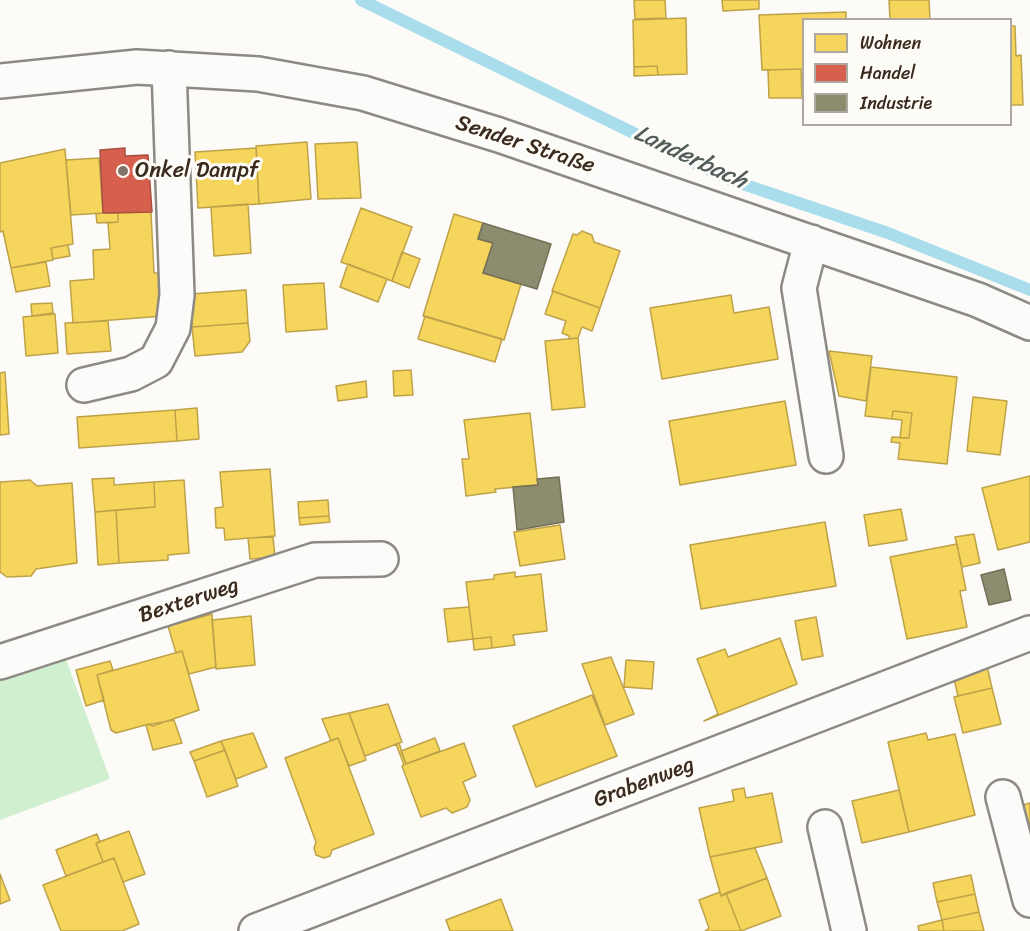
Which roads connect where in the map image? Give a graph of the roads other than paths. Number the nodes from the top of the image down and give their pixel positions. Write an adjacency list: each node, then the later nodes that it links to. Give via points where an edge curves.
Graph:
1 (169, 69): 2 (street, Sender Straße, via 137,67); 3 (street, Sender Straße, via 258,74 363,93 499,135); 5 (street, via 177,295 172,328 156,361 131,374)
2 (0, 81)
3 (811, 242): 4 (street, Sender Straße, via 978,300); 6 (street, via 799,288)
4 (1030, 323)
5 (84, 385)
6 (826, 456)
7 (381, 559): 9 (street, Bexterweg, via 315,560)
8 (1030, 633): 13 (street, Grabenweg)
9 (0, 663)
10 (1003, 797): 12 (street)
11 (825, 827): 14 (street)
12 (1030, 900)
13 (256, 931)
14 (849, 931)

